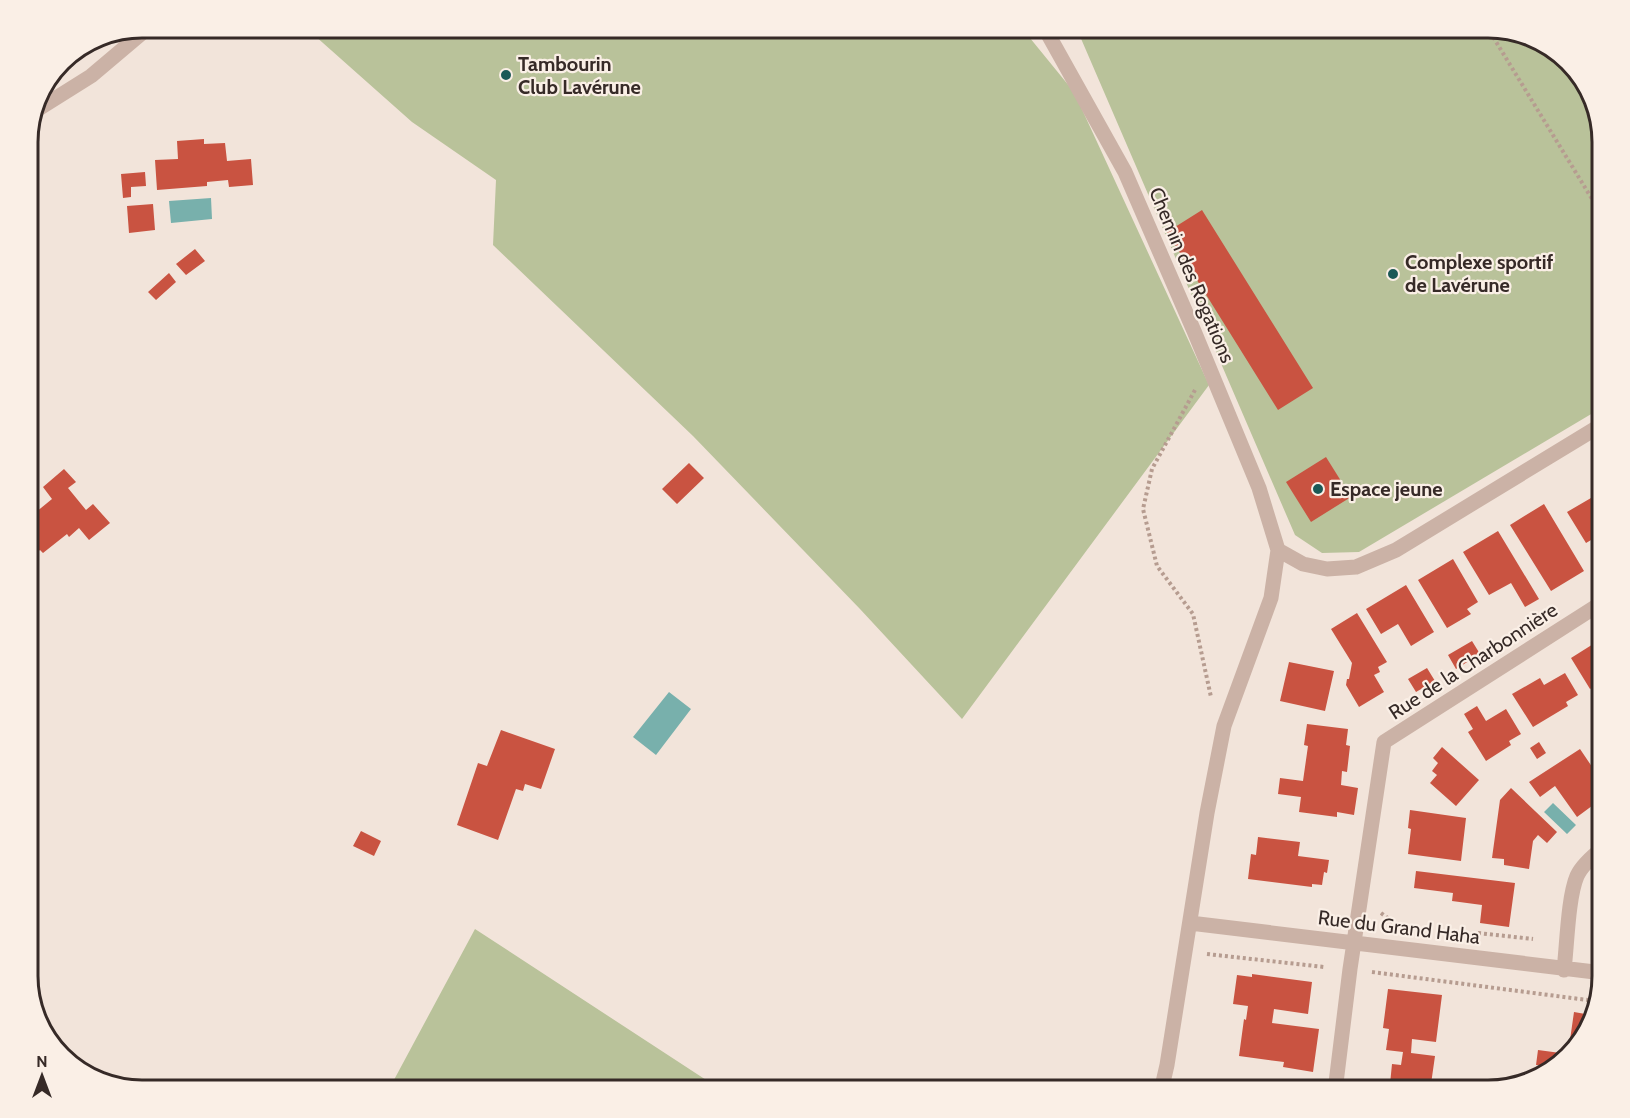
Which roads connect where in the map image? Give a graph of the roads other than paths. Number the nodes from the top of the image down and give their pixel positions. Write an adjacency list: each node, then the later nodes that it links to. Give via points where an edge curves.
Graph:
1 (1050, 38): 5 (street, Chemin des Rogations, via 1125,172 1259,488)
2 (135, 39): 3 (street, via 91,76)
3 (44, 105)
4 (1592, 431): 5 (street, via 1396,550 1356,567 1328,569 1303,564)
5 (1278, 550): 8 (street, via 1271,598 1224,726)
6 (1592, 609): 9 (street, Rue de la Charbonnière, via 1384,742)
7 (1592, 857): 10 (street, via 1578,873 1574,888)
8 (1190, 923): 9 (street, Rue du Grand Haha); 12 (street)
9 (1354, 943): 10 (street, Rue du Grand Haha); 13 (street, Rue de la Charbonnière)
10 (1564, 970): 11 (street, Rue du Grand Haha)
11 (1592, 973)
12 (1163, 1080)
13 (1336, 1080)

